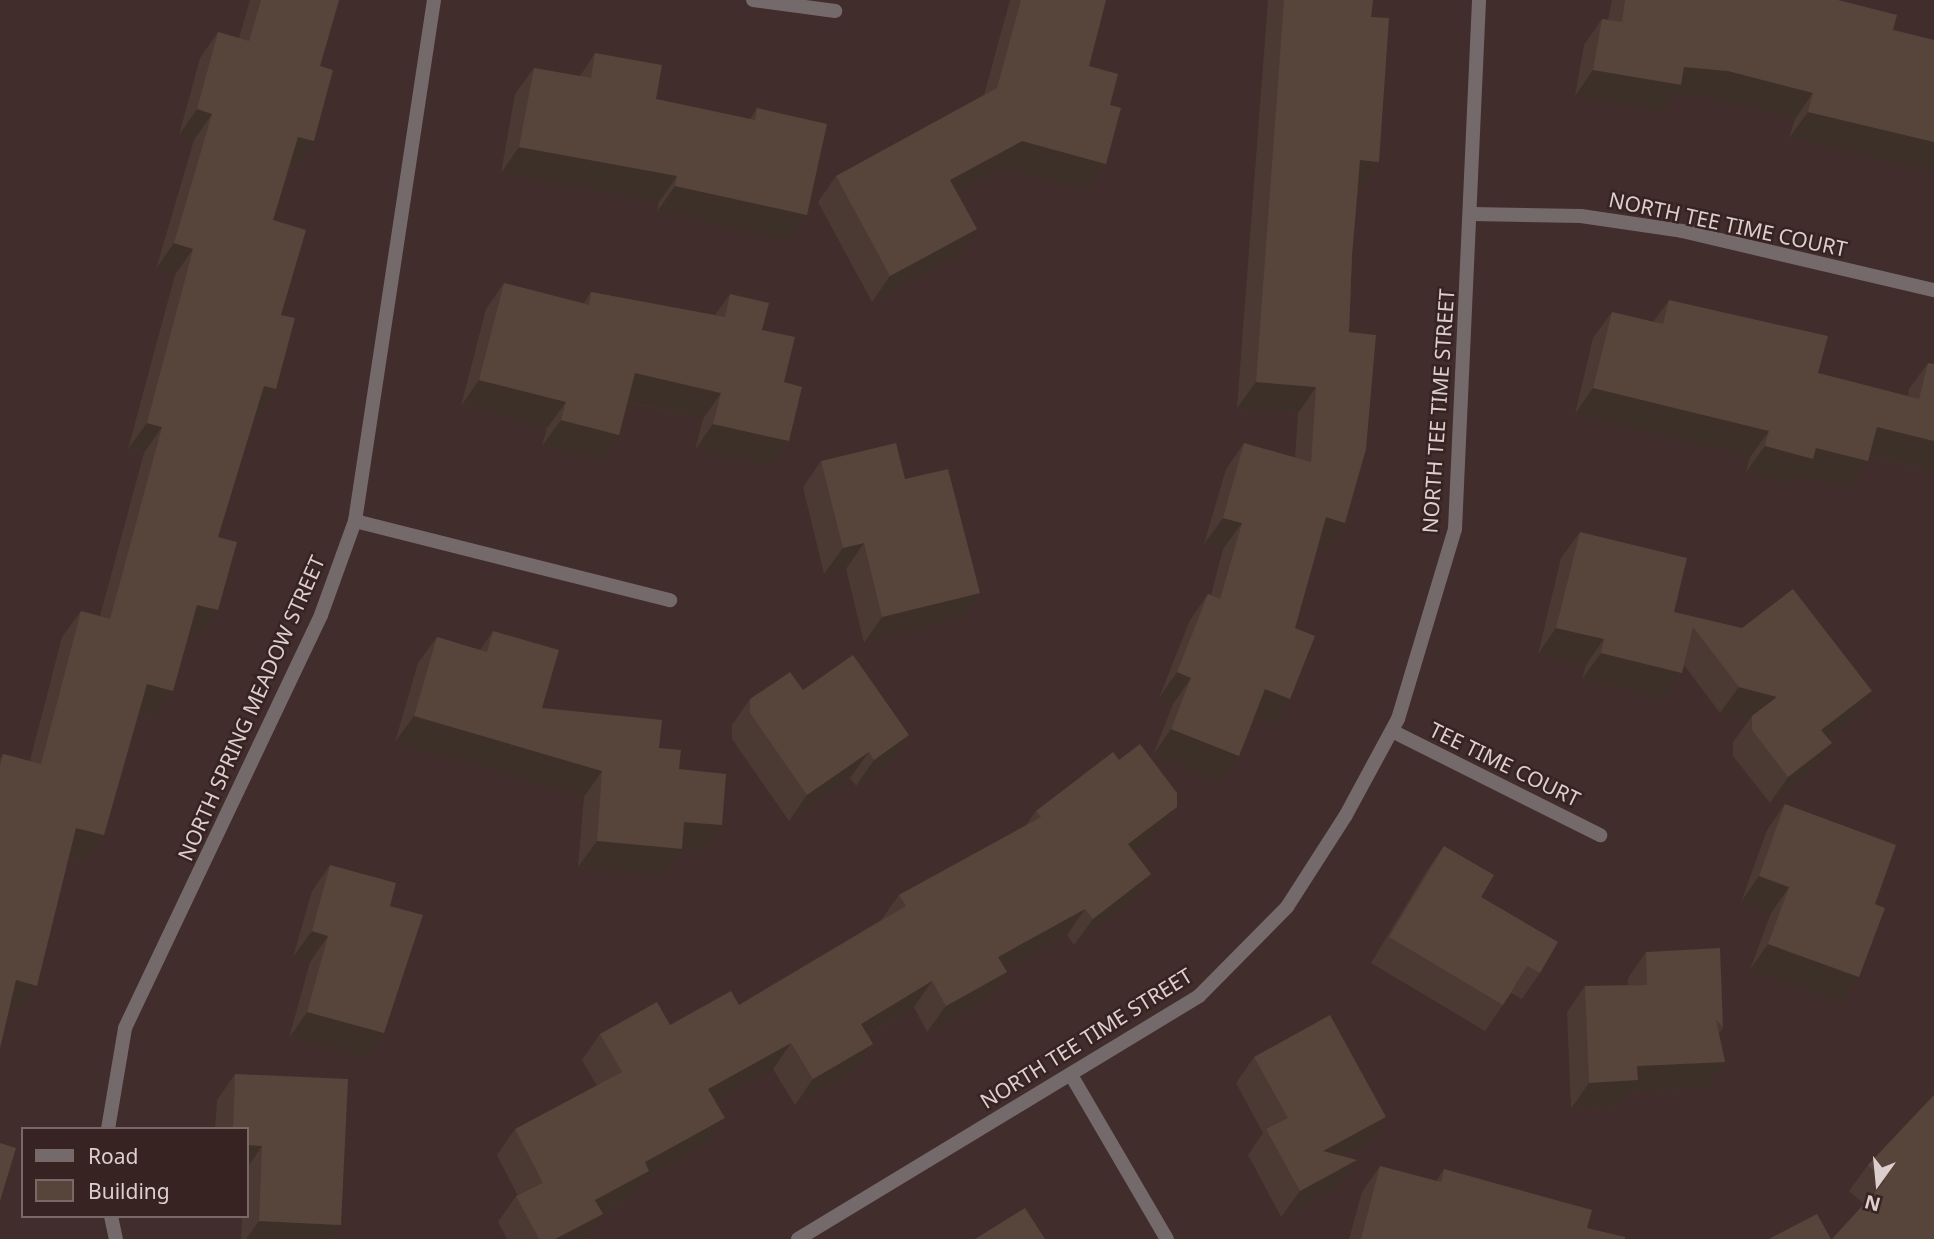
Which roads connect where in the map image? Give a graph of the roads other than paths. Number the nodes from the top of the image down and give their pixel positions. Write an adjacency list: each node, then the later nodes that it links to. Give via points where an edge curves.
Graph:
1 (434, 0): 7 (street, NORTH SPRING MEADOW STREET)
2 (753, 0): 4 (street)
3 (1479, 0): 5 (street, NORTH TEE TIME STREET)
4 (835, 11)
5 (1471, 214): 6 (street, NORTH TEE TIME COURT, via 1581,216 1682,232); 9 (street, NORTH TEE TIME STREET, via 1455,529)
6 (1934, 290)
7 (355, 522): 8 (street); 12 (street, NORTH SPRING MEADOW STREET, via 321,615 125,1028)
8 (670, 600)
9 (1392, 731): 10 (street, TEE TIME COURT); 11 (street, NORTH TEE TIME STREET, via 1287,907 1199,996)
10 (1600, 835)
11 (1071, 1075): 15 (street, NORTH TEE TIME STREET); 16 (street)
12 (108, 1127)
13 (111, 1218): 14 (street)
14 (116, 1239)
15 (798, 1239)
16 (1167, 1239)

